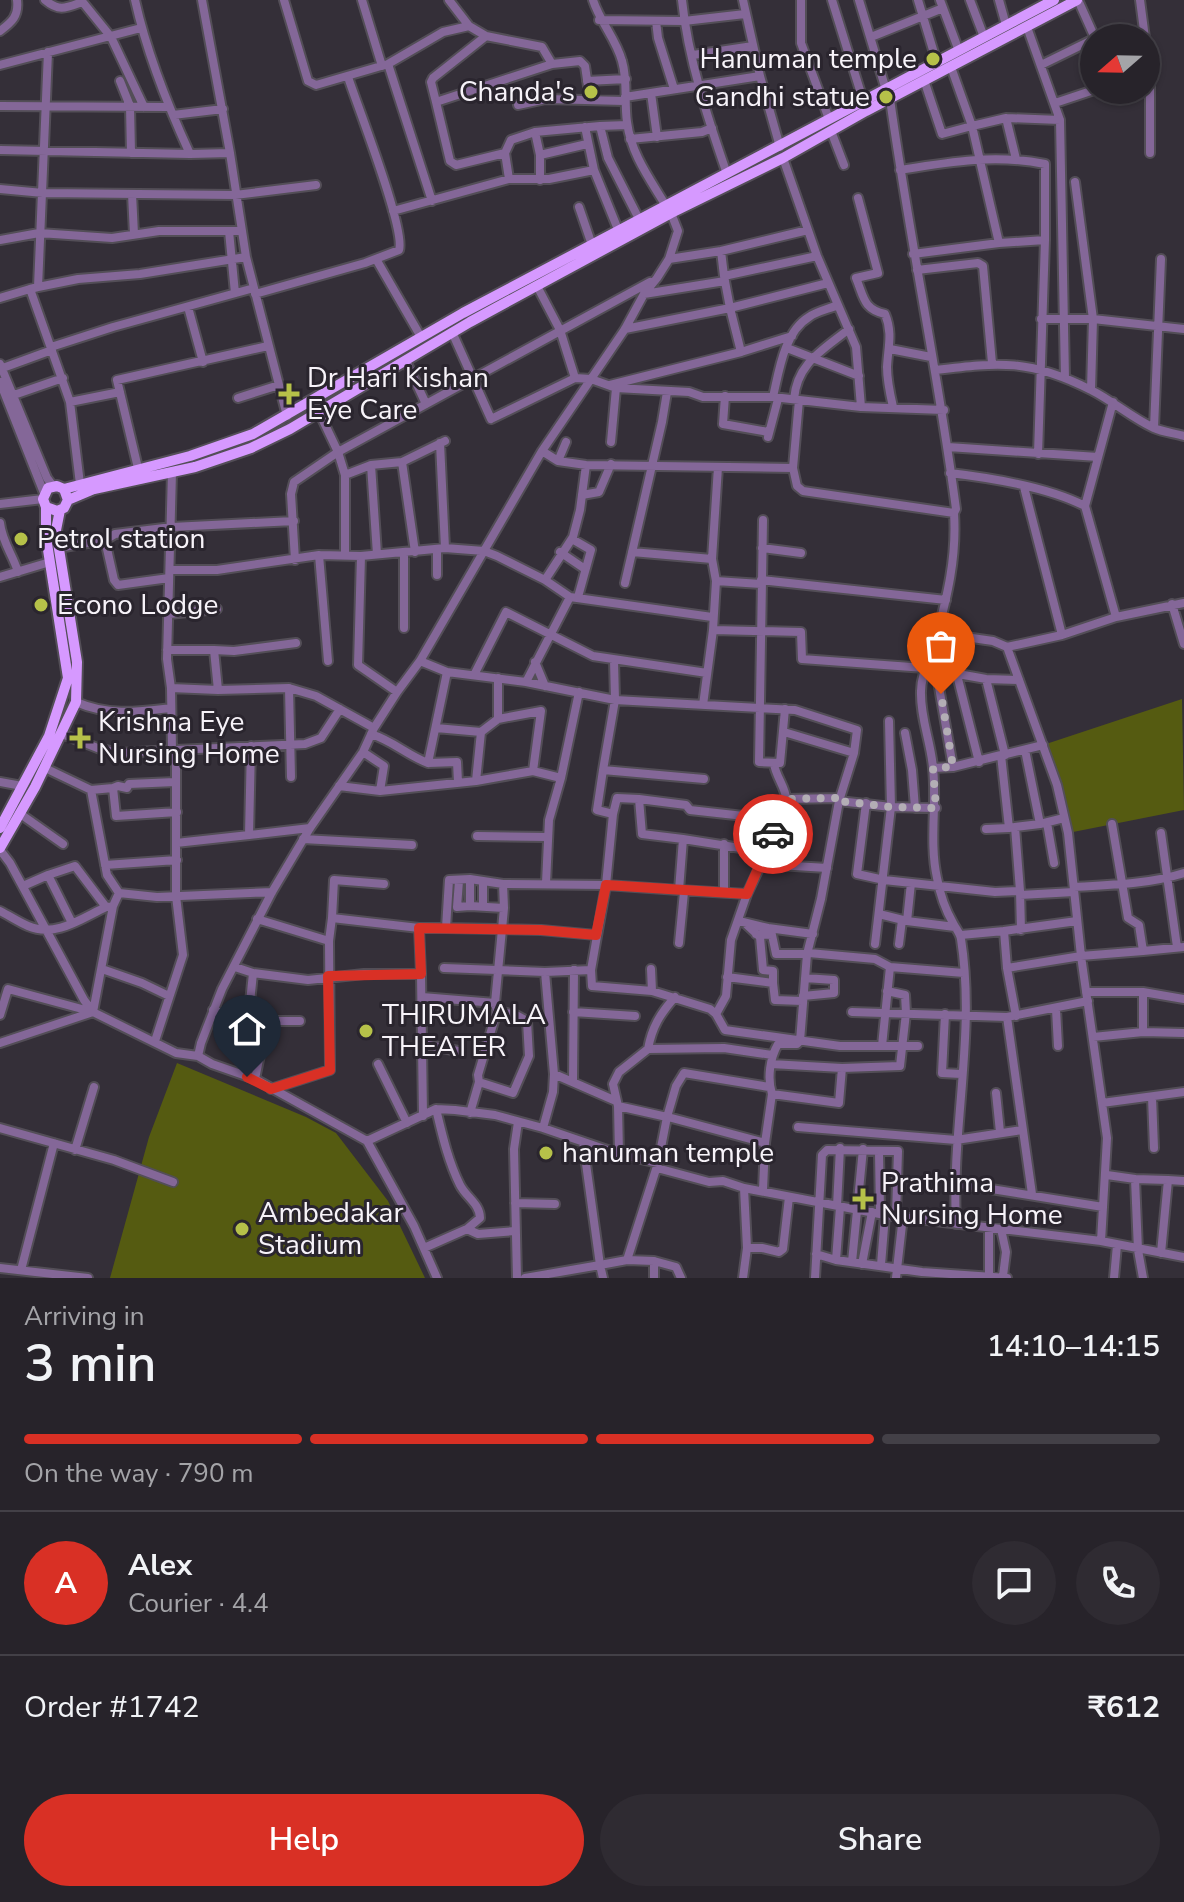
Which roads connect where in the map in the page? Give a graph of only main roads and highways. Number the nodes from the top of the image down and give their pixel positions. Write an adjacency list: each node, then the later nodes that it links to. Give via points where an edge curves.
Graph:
1 (1054, 0): 3 (main road)
2 (1077, 0): 3 (main road, via 1027,27)
3 (982, 42): 4 (main road); 4 (main road, via 951,67)
4 (888, 94): 5 (main road, via 831,131); 5 (main road, via 863,100)
5 (782, 153): 6 (main road); 6 (main road, via 727,174)
6 (668, 210): 7 (main road, via 421,337 253,434); 7 (main road, via 251,448 172,472)
7 (53, 496): 8 (main road, via 46,537 68,678 49,736); 9 (main road, via 53,511 60,510 58,548 77,662 76,702)
8 (0, 828)
9 (0, 849)

